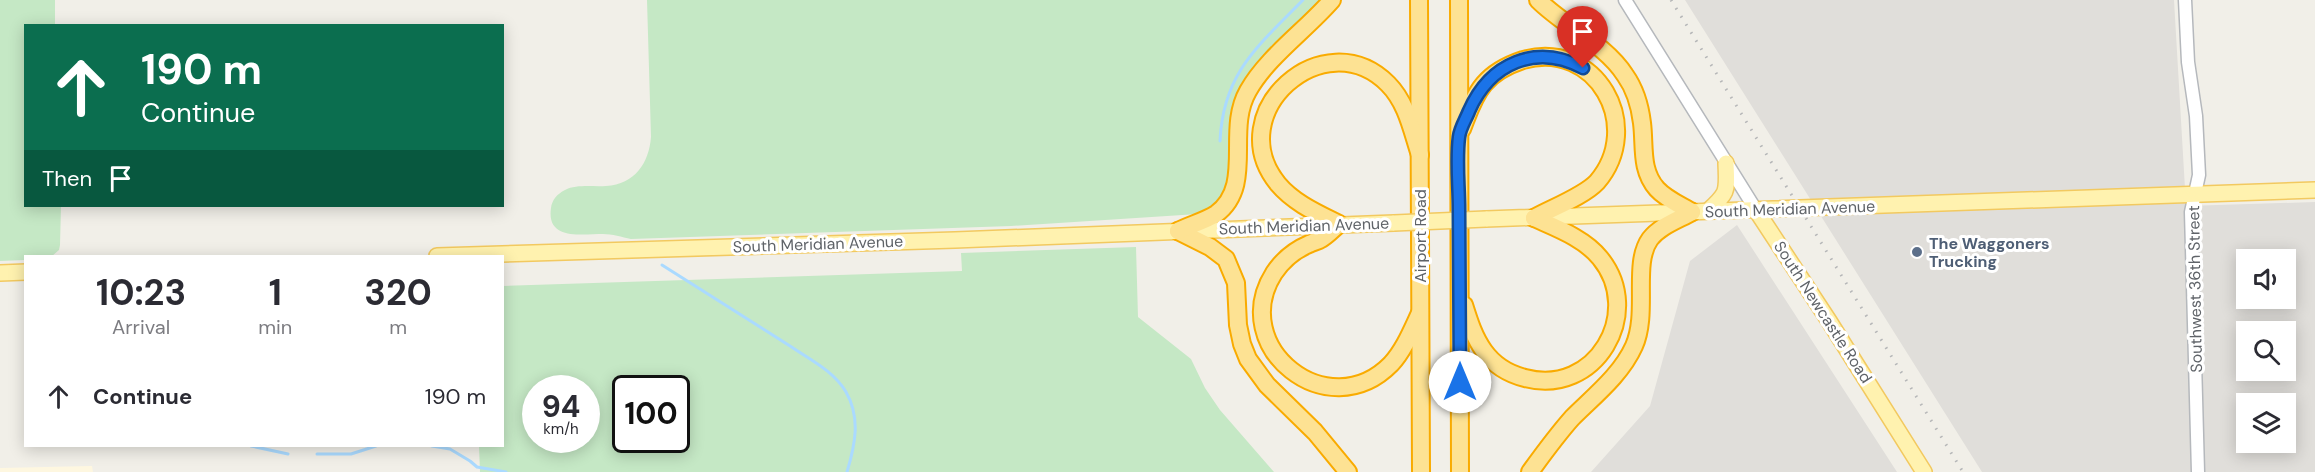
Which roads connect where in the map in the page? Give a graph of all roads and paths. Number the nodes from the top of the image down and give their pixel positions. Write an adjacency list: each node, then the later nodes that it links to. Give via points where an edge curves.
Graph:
1 (1332, 0): 16 (highway, via 1265,68 1248,91 1239,120 1238,174 1232,197 1214,215)
2 (1419, 0): 8 (highway, Airport Road)
3 (1458, 0): 7 (highway)
4 (1538, 0): 13 (highway, via 1608,55 1627,77 1640,108 1649,178 1668,199)
5 (1624, 0): 9 (street, South Newcastle Road)
6 (2185, 0): 11 (street, Southwest 36th Street, via 2197,131 2199,175)
7 (1459, 135): 14 (highway, via 1475,96 1498,71 1514,63 1531,58 1567,60 1597,80 1614,110 1617,140 1606,170 1583,193); 20 (highway)
8 (1420, 155): 15 (highway, via 1397,94 1376,75 1330,63 1289,80 1272,101 1263,123 1267,163 1272,176 1290,196); 21 (highway, Airport Road)
9 (1726, 164): 12 (street, South Newcastle Road); 13 (main road, via 1726,192)
10 (2315, 190): 11 (main road, South Meridian Avenue)
11 (2194, 194): 12 (main road, South Meridian Avenue); 27 (street, Southwest 36th Street, via 2191,212)
12 (1756, 210): 13 (main road, South Meridian Avenue); 26 (main road, South Newcastle Road)
13 (1700, 212): 14 (main road, South Meridian Avenue); 25 (highway, via 1662,228 1650,239 1641,263 1640,329 1626,361 1570,420)
14 (1534, 218): 15 (main road, South Meridian Avenue, bridge); 20 (highway, via 1586,245 1600,257 1610,274 1616,320 1599,356 1586,368 1551,381 1513,374 1485,353)
15 (1339, 224): 16 (main road, South Meridian Avenue); 21 (highway, via 1286,259 1268,284 1262,312 1264,326 1282,364 1302,379 1327,387 1367,381 1401,352)
16 (1178, 231): 17 (main road, South Meridian Avenue); 22 (highway, via 1226,259 1236,284 1238,325 1248,359 1267,386 1315,432)
17 (466, 255)
18 (24, 272): 19 (main road)
19 (0, 273)
20 (1460, 293): 24 (highway)
21 (1420, 313): 23 (highway, Airport Road)
22 (1348, 472)
23 (1420, 472)
24 (1460, 472)
25 (1530, 472)
26 (1924, 472)
27 (2198, 472)

